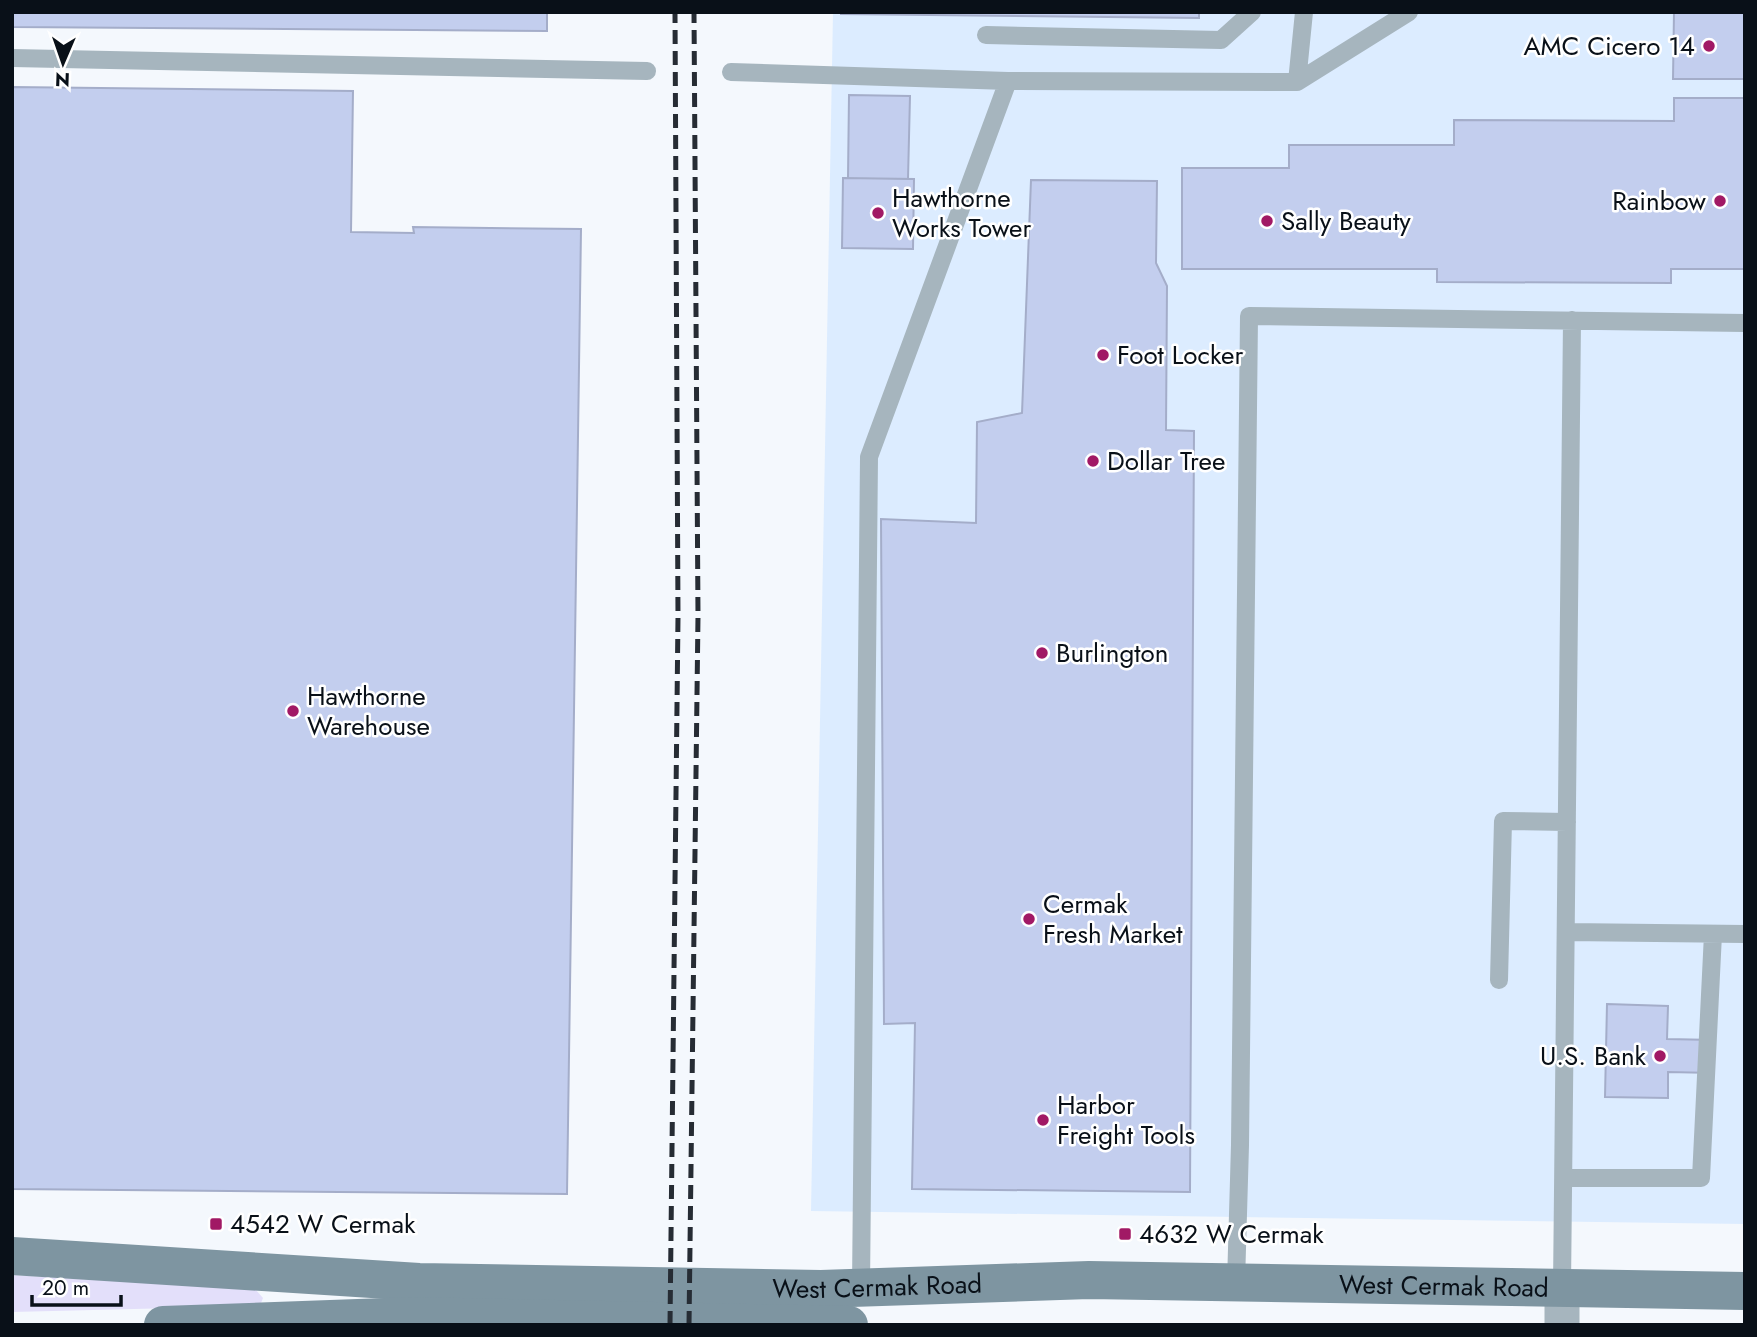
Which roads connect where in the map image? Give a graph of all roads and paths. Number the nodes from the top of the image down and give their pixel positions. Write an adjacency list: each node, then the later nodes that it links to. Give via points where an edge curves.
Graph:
1 (1252, 12): 4 (lane, via 1221,40)
2 (1304, 12): 9 (lane)
3 (1409, 12): 9 (lane)
4 (986, 35)
5 (12, 58): 6 (lane)
6 (647, 71)
7 (730, 72): 8 (lane)
8 (1008, 81): 9 (lane); 20 (lane, via 869,457)
9 (1297, 82)
10 (1572, 320): 11 (lane); 12 (lane); 19 (lane, via 1249,316)
11 (1745, 323)
12 (1567, 822): 13 (lane); 16 (lane, via 1503,821)
13 (1566, 932): 14 (lane); 17 (lane)
14 (1713, 934): 15 (lane); 17 (lane, via 1701,1178)
15 (1745, 934)
16 (1499, 980)
17 (1564, 1178): 22 (lane)
18 (12, 1256): 20 (main road, West Cermak Road, via 419,1283)
19 (1236, 1283): 20 (main road, West Cermak Road, via 1089,1280); 22 (main road, West Cermak Road)
20 (862, 1287)
21 (1745, 1291): 22 (main road, West Cermak Road)
22 (1562, 1307)
23 (163, 1325): 24 (main road, West Cermak Road, via 413,1316)
24 (849, 1325)

